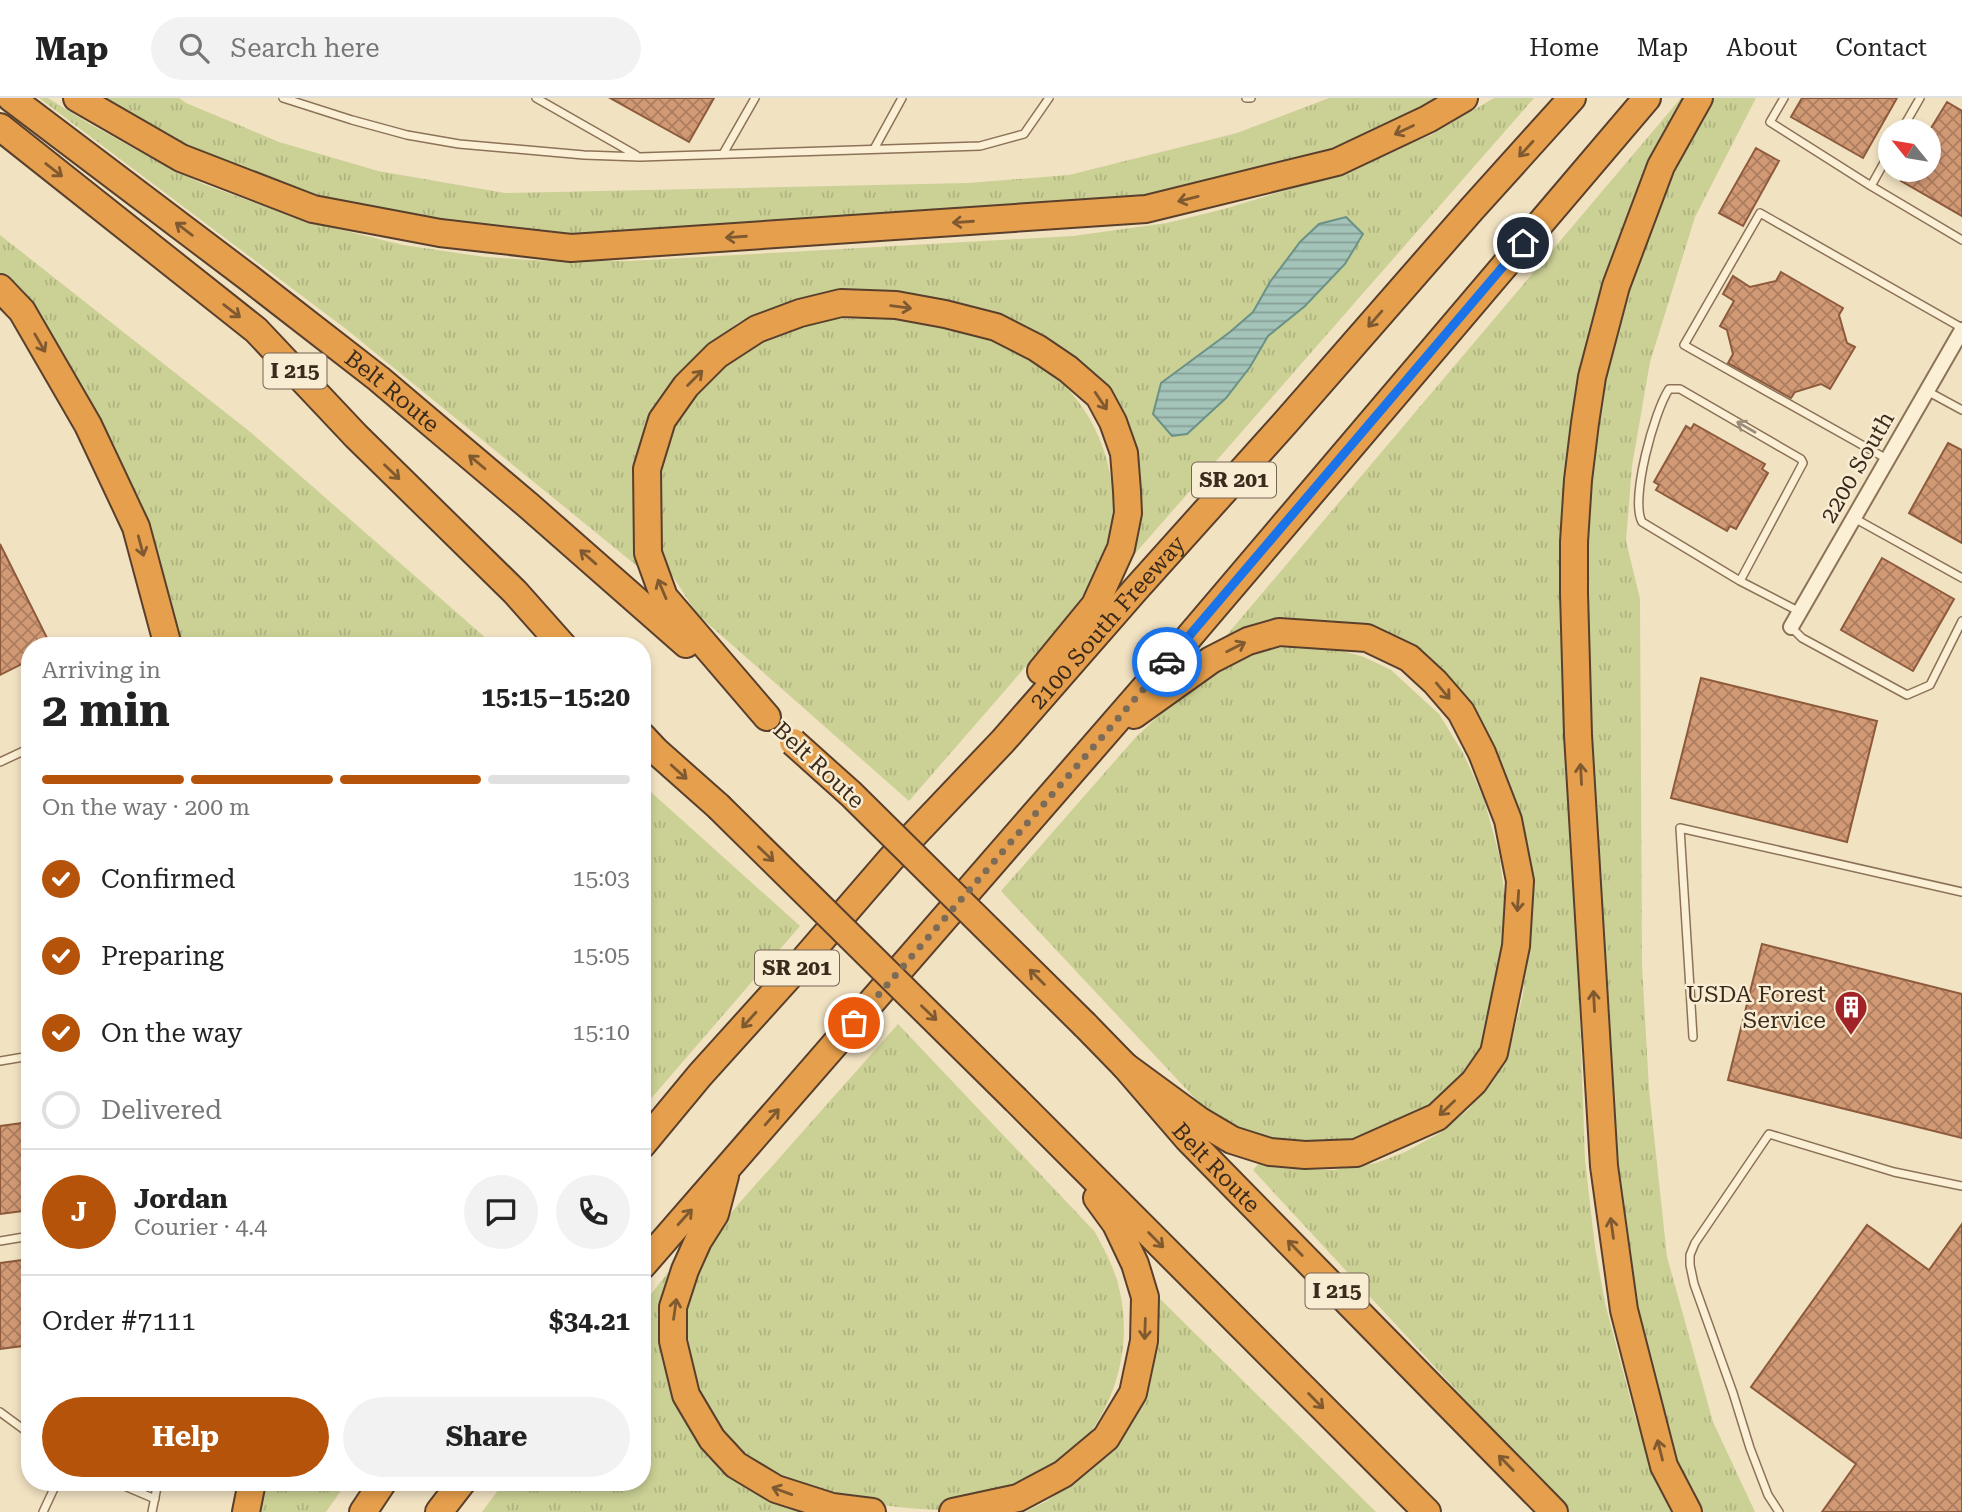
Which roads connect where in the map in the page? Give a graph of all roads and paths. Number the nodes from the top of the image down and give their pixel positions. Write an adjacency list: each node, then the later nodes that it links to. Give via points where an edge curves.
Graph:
1 (10, 98): 35 (highway, Belt Route / I 215, one-way to 1, via 379,379)
2 (77, 98): 8 (highway, one-way to 2, via 1337,162 1146,209 571,248 440,233 313,209 181,158)
3 (283, 98): 18 (lane, via 407,135 459,144)
4 (536, 98): 18 (lane)
5 (755, 98): 17 (lane)
6 (902, 98): 16 (lane)
7 (1049, 98): 16 (lane, via 1024,134 980,146)
8 (1464, 98)
9 (1572, 98): 40 (highway, 2100 South Freeway / SR 201, one-way to 40, via 1003,741)
10 (1647, 98): 36 (highway, SR 201)
11 (1699, 98): 73 (highway, one-way to 11, via 1664,1466 1624,1310 1604,1166 1578,736 1574,555 1578,480 1592,377 1616,286 1661,166)
12 (1784, 98): 20 (lane, via 1770,122)
13 (1920, 98): 14 (lane)
14 (1908, 119)
15 (0, 128): 34 (highway, I 215, one-way to 34, via 256,330)
16 (874, 149): 17 (lane)
17 (723, 154): 18 (lane)
18 (640, 157)
19 (1878, 174): 20 (lane)
20 (1871, 187): 21 (lane)
21 (1962, 240)
22 (0, 288): 33 (highway, one-way to 33, via 22,311 81,414 131,516)
23 (1962, 329): 24 (street, 2200 South); 26 (lane, via 1760,213 1684,345)
24 (1927, 391): 25 (lane); 26 (street, 2200 South)
25 (1962, 410)
26 (1888, 459): 27 (street, 2200 South)
27 (1854, 518): 28 (lane); 30 (street, 2200 South)
28 (1962, 578)
29 (1741, 580): 29 (lane, one-way to 29, via 1803,463 1681,389 1669,389 1652,429 1639,516); 30 (lane)
30 (1800, 612): 32 (street, 2200 South)
31 (1962, 621): 32 (lane, via 1930,685 1907,695 1802,638)
32 (1791, 627)
33 (166, 637)
34 (555, 637)
35 (767, 717): 40 (highway, one-way to 40, via 664,597 648,553 647,470 662,420 686,386 718,355 757,329 800,313 841,303 896,305 996,327 1037,348 1099,396 1124,453 1128,513 1121,548 1095,605); 45 (highway, Belt Route / I 215, one-way to 35, bridge, via 851,794)
36 (1099, 740): 45 (highway, one-way to 45, via 1211,660 1248,641 1279,632 1367,638 1409,658 1461,712 1508,820 1520,881 1516,946 1494,1053 1474,1082 1437,1117 1356,1153 1270,1152 1232,1140 1199,1121); 50 (highway, SR 201, one-way to 36)
37 (651, 747): 49 (highway, one-way to 49, bridge, via 718,806)
38 (21, 752): 39 (lane)
39 (0, 762)
40 (891, 859): 46 (highway, 2100 South Freeway / SR 201, one-way to 46)
41 (1962, 892): 42 (lane, via 1680,828)
42 (1693, 1037)
43 (21, 1057): 44 (lane)
44 (0, 1060)
45 (1125, 1066): 72 (highway, Belt Route / I 215, one-way to 45, via 1188,1139)
46 (701, 1075): 47 (highway); 48 (highway, 2100 South Freeway / SR 201)
47 (651, 1121)
48 (651, 1134)
49 (1056, 1139): 70 (highway, one-way to 70, via 1116,1223 1142,1286 1144,1341 1133,1393 1106,1438 1063,1474 1018,1498); 71 (highway, one-way to 71)
50 (727, 1169): 54 (highway, SR 201, one-way to 50); 69 (highway, one-way to 50, via 832,1507 776,1489 736,1465 712,1439 686,1395 673,1341 673,1307 685,1269 715,1214)
51 (1962, 1186): 74 (lane, via 1894,1172 1769,1134 1695,1243 1690,1265 1696,1293 1750,1448)
52 (21, 1238): 53 (lane)
53 (0, 1241)
54 (651, 1256)
55 (0, 1412): 56 (lane)
56 (21, 1427)
57 (53, 1491): 64 (lane)
58 (136, 1491): 63 (lane)
59 (156, 1491): 63 (lane)
60 (250, 1491): 66 (highway)
61 (377, 1491): 67 (highway)
62 (455, 1491): 68 (highway)
63 (155, 1499): 65 (lane)
64 (43, 1512)
65 (152, 1512)
66 (246, 1512)
67 (363, 1512)
68 (439, 1512)
69 (872, 1512)
70 (953, 1512)
71 (1427, 1512)
72 (1554, 1512)
73 (1688, 1512)
74 (1779, 1512)

